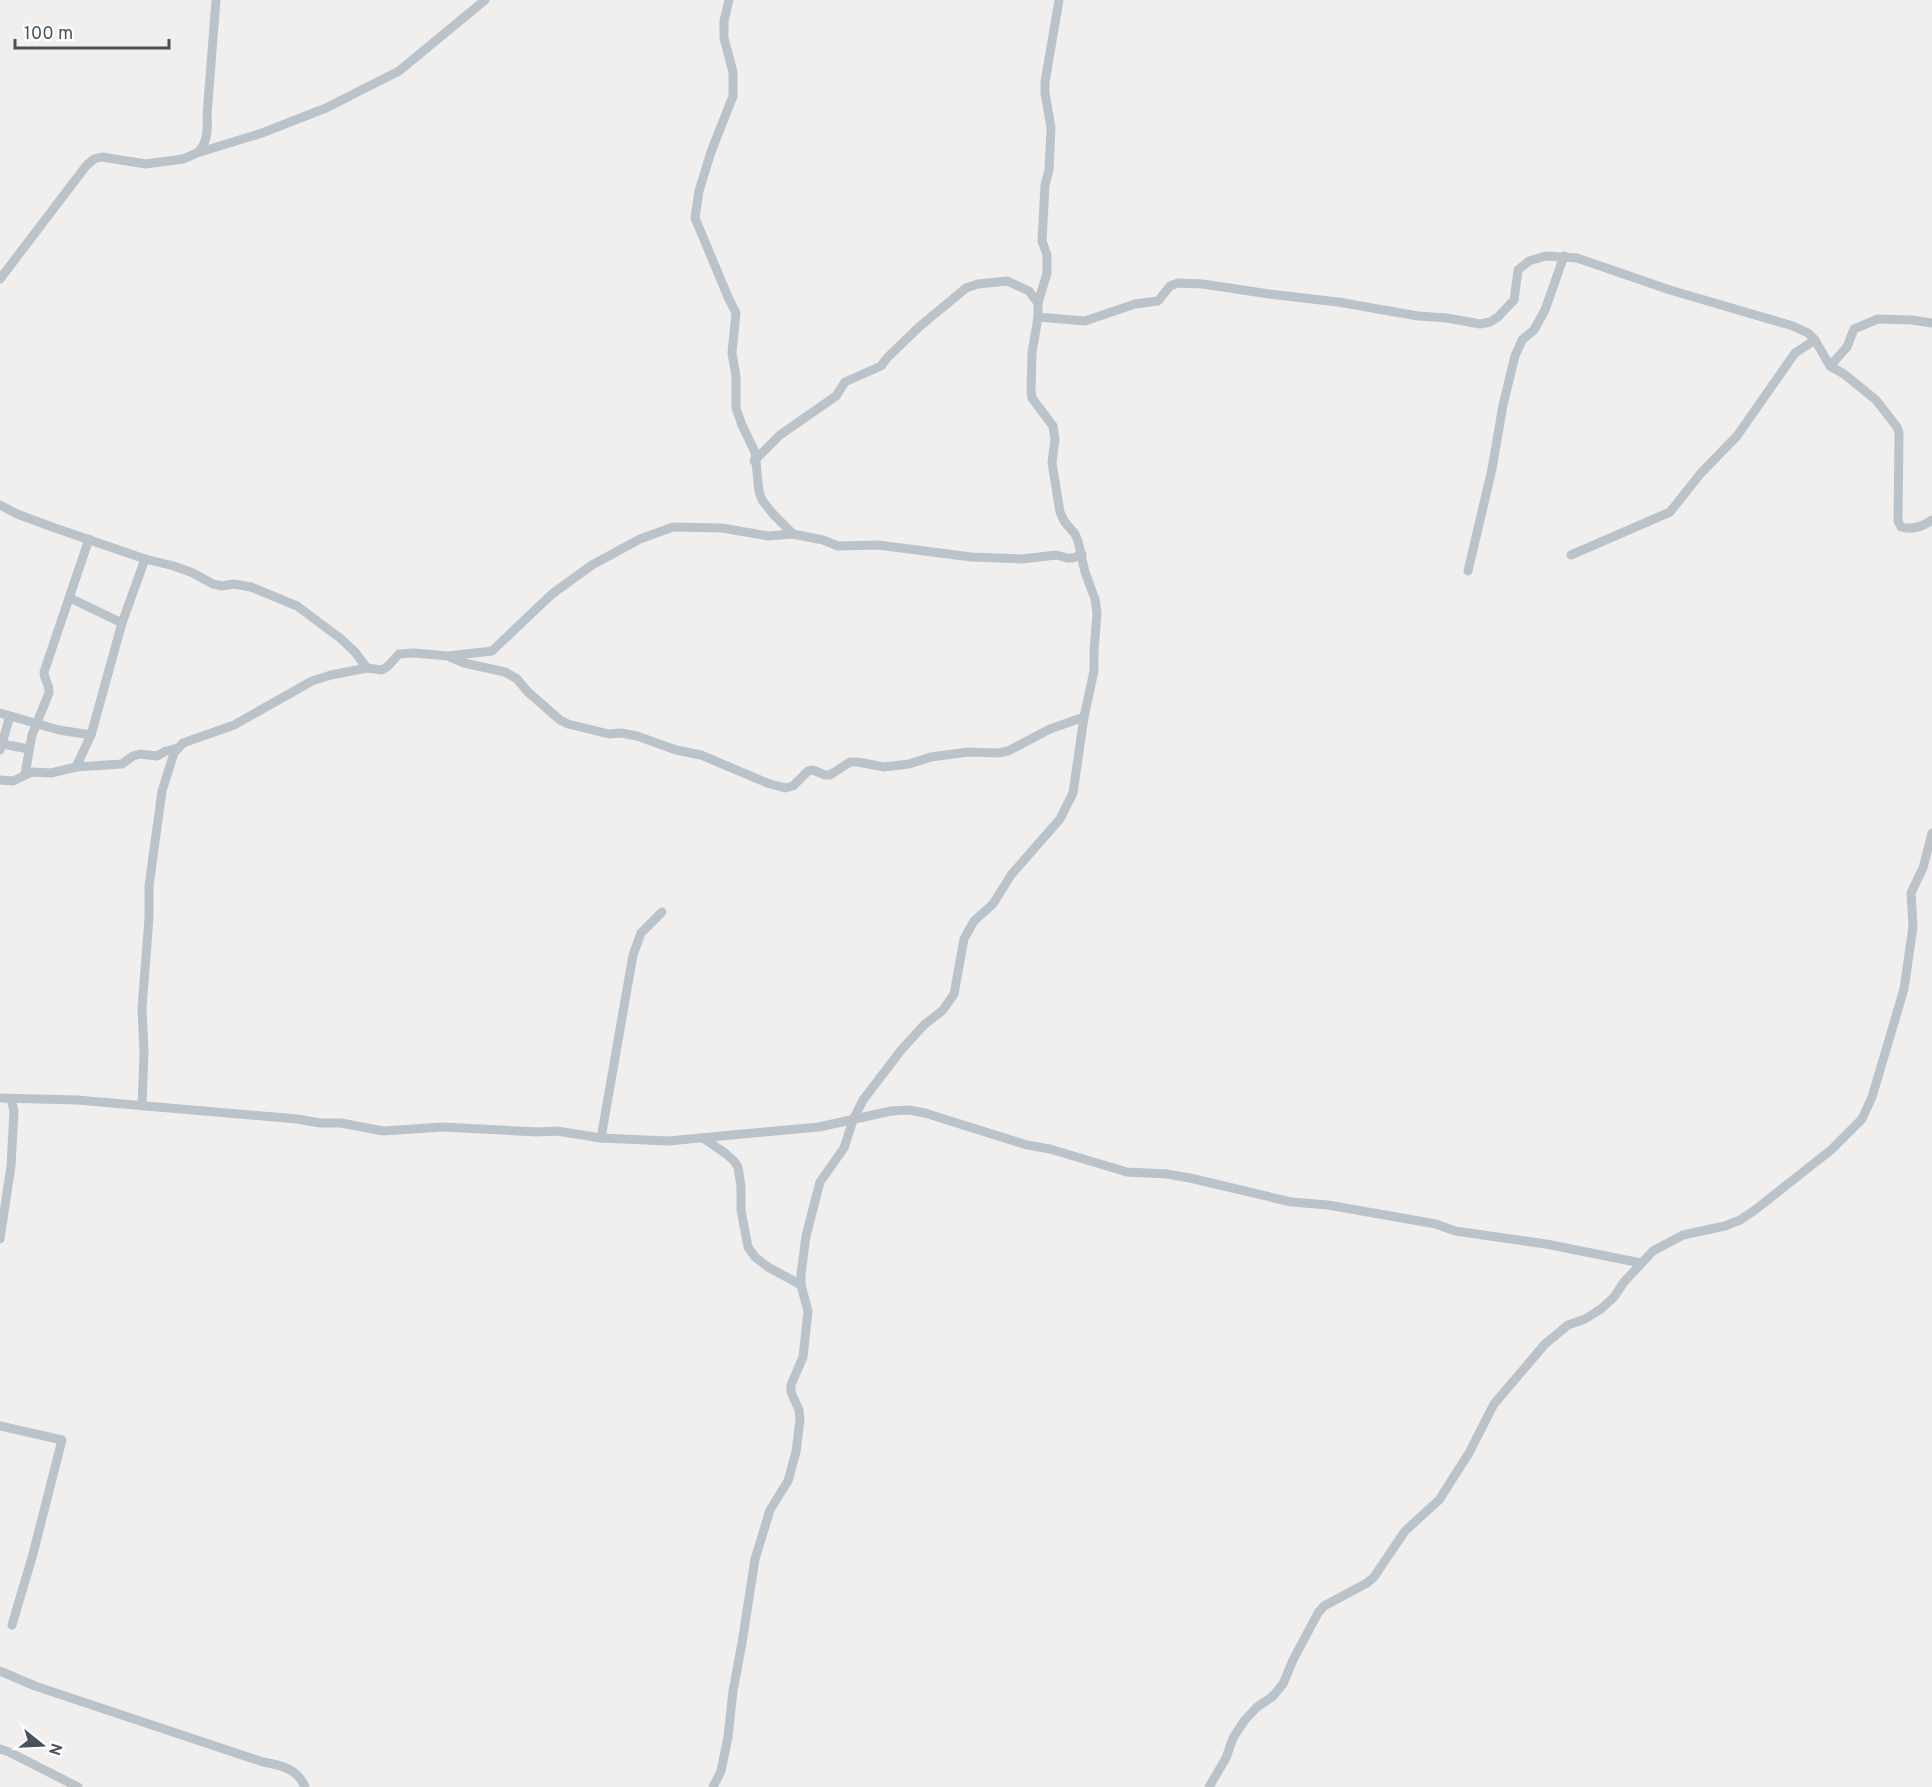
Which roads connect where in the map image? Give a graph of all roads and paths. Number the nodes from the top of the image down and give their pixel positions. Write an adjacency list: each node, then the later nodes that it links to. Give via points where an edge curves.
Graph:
1 (216, 0): 5 (street, via 207,131)
2 (485, 0): 5 (street, via 399,71 283,126)
3 (729, 0): 13 (street, via 724,38 733,72 734,96 711,152 695,218 736,313 732,353 736,408 753,447)
4 (1059, 0): 8 (street, via 1044,82 1052,128 1042,232 1047,273)
5 (197, 153): 7 (street, via 146,164 94,159)
6 (1564, 256): 9 (street, via 1529,261 1518,270 1514,300 1498,318 1479,324 1178,282 1158,301 1135,304 1093,319); 11 (street, via 1793,326); 21 (street, via 1545,310 1534,330 1521,340 1515,356)
7 (0, 279)
8 (1038, 303): 9 (street); 13 (street, via 1026,289 1007,281 966,288 886,357 881,366 845,382 836,396 780,435)
9 (1038, 316): 18 (street, via 1032,353 1032,398 1053,426 1052,463 1060,512 1075,534)
10 (1932, 323): 12 (street, via 1878,319 1854,330 1847,347)
11 (1815, 340): 12 (street); 19 (street, via 1796,353 1737,436 1670,512)
12 (1830, 366): 15 (street, via 1876,400 1897,427 1901,527 1917,527)
13 (754, 461): 16 (street, via 762,500)
14 (0, 505): 17 (street, via 37,522)
15 (1932, 520)
16 (793, 534): 18 (street, via 838,546 878,545 971,557 1073,558); 24 (street, via 768,536 686,527 657,532 592,565 552,594 492,651)
17 (89, 538): 20 (street); 22 (street)
18 (1082, 554): 28 (street, via 1097,613 1094,671)
19 (1571, 555)
20 (145, 559): 23 (street); 25 (street, via 174,566 213,584 251,586 297,606 340,638)
21 (1468, 571)
22 (70, 598): 23 (street); 29 (street, via 44,672 49,693)
23 (122, 623): 30 (street)
24 (448, 656): 25 (street, via 404,653 382,670); 28 (street, via 505,672 568,724 637,736 701,755 785,788 793,786 808,771 830,775 850,762 884,767 968,752 1008,751)
25 (367, 668): 32 (street, via 312,681 234,726)
26 (0, 713): 27 (street)
27 (10, 716): 29 (street); 31 (street)
28 (1084, 717): 42 (street, via 1073,793 1067,808 1011,875 993,904 974,921 964,939 954,994 902,1049 863,1100)
29 (36, 723): 30 (street); 33 (street)
30 (91, 735): 34 (street)
31 (1, 747): 33 (street)
32 (178, 748): 34 (street, via 157,756 140,754 122,764); 41 (street, via 162,791 149,886 142,1008)
33 (29, 749): 35 (street)
34 (76, 767): 35 (street)
35 (25, 774): 36 (street, via 13,781)
36 (0, 780)
37 (1932, 833): 46 (street, via 1911,893 1913,927 1904,989 1862,1119 1831,1150 1740,1220 1683,1235 1653,1251)
38 (662, 912): 43 (street, via 641,933 633,955)
39 (0, 1098): 40 (street)
40 (11, 1099): 41 (street); 45 (street, via 11,1166)
41 (142, 1106): 43 (street, via 341,1123 383,1131 443,1127 566,1131)
42 (853, 1120): 44 (street); 46 (street, via 909,1110 1127,1172 1190,1178 1290,1202 1328,1205); 47 (street, via 844,1148 820,1182 803,1252)
43 (601, 1138): 44 (street)
44 (703, 1138): 47 (street, via 738,1167 746,1239 754,1257)
45 (0, 1239)
46 (1641, 1263): 55 (street, via 1601,1309 1555,1334 1514,1379 1494,1404 1439,1500 1405,1531 1374,1577 1318,1613 1283,1684 1244,1720)
47 (801, 1285): 54 (street, via 807,1318 803,1357 791,1384 800,1420 796,1452 788,1481 770,1510 755,1560 728,1737 721,1771)
48 (0, 1426): 49 (street, via 62,1440)
49 (12, 1625)
50 (0, 1671): 53 (street, via 35,1686 281,1765 300,1776)
51 (0, 1749): 52 (street)
52 (78, 1787)
53 (305, 1787)
54 (713, 1787)
55 (1209, 1787)

